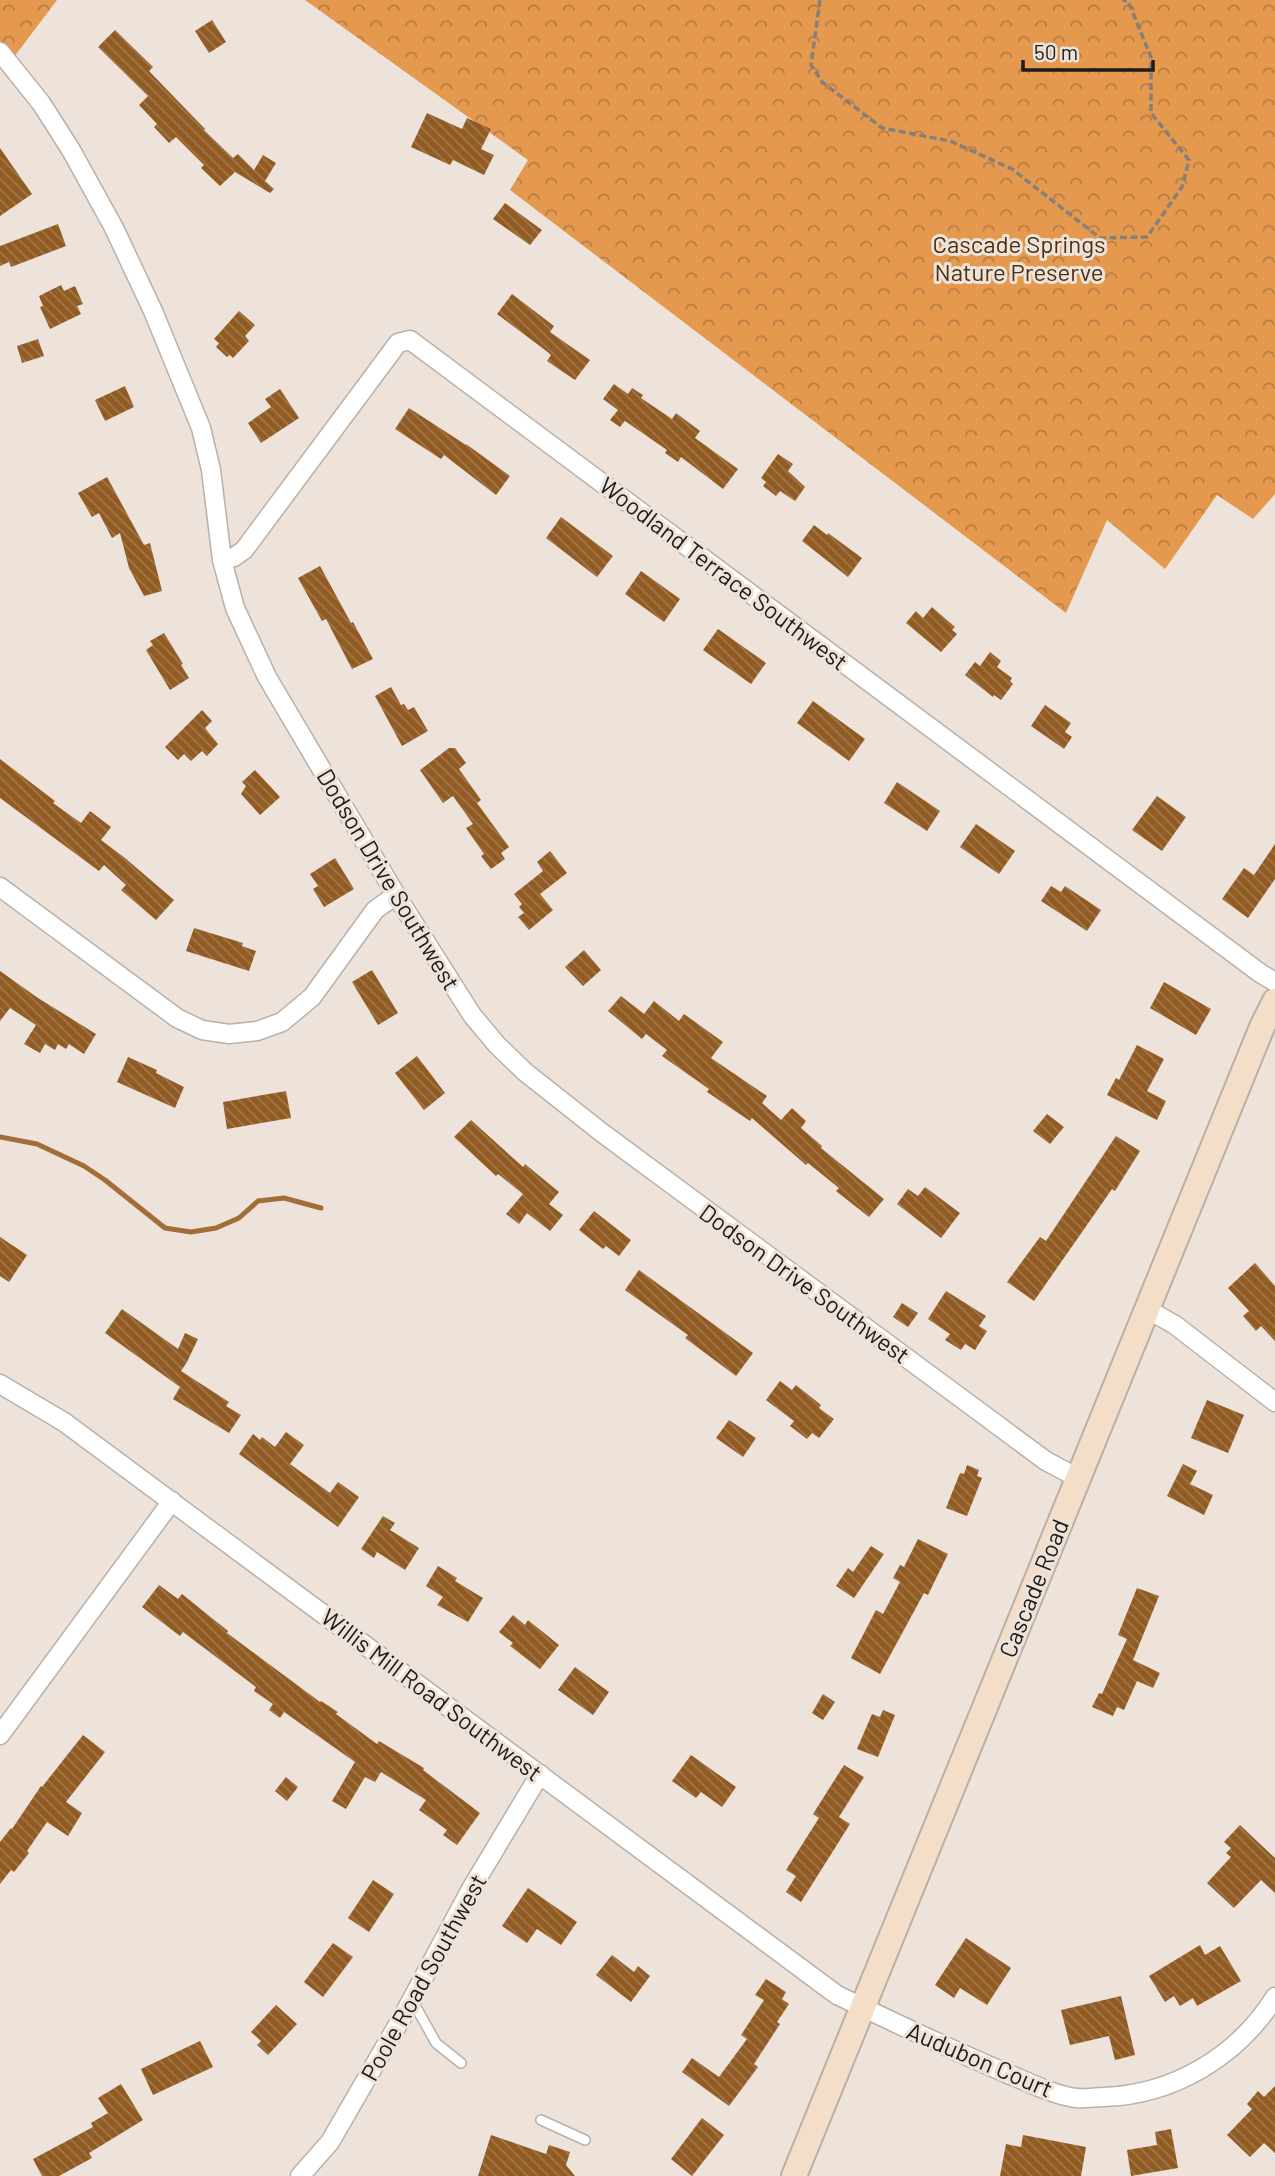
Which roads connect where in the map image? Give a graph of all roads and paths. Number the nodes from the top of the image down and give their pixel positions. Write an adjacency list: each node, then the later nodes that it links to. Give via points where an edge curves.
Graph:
1 (820, 0): 2 (path, via 811,65 822,82 882,128 950,141 1013,169 1100,238 1147,237 1182,187 1189,160 1151,113 1151,57 1128,1)
2 (1122, 0)
3 (0, 52): 4 (street, Dodson Drive Southwest, via 71,150 153,311 201,428)
4 (222, 560): 6 (street, Dodson Drive Southwest, via 235,608 267,677); 7 (street, Woodland Terrace Southwest, via 244,550 397,343 411,340)
5 (0, 887): 6 (street, via 177,1018 202,1030 229,1034 282,1022 312,997 375,910)
6 (397, 895): 12 (street, Dodson Drive Southwest, via 472,1015 525,1072 1046,1461)
7 (1275, 982)
8 (1275, 1000): 9 (main road, Cascade Road)
9 (1147, 1309): 11 (street, via 1175,1325); 12 (main road, Cascade Road)
10 (0, 1384): 13 (street, Willis Mill Road Southwest, via 64,1422)
11 (1275, 1402)
12 (1078, 1478): 18 (main road, Cascade Road)
13 (172, 1501): 14 (street); 15 (street, Willis Mill Road Southwest)
14 (0, 1735)
15 (540, 1774): 17 (street, Poole Road Southwest); 18 (street, Willis Mill Road Southwest, via 837,1995)
16 (1275, 1997): 18 (street, Audubon Court, via 1256,2026 1222,2056 1176,2083 1125,2097 1077,2098 1041,2087)
17 (412, 2000): 19 (lane, via 436,2043); 22 (street, Poole Road Southwest, via 330,2142)
18 (862, 2007): 23 (main road, Cascade Road)
19 (461, 2063)
20 (541, 2120): 21 (lane)
21 (585, 2140)
22 (300, 2176)
23 (794, 2176)

